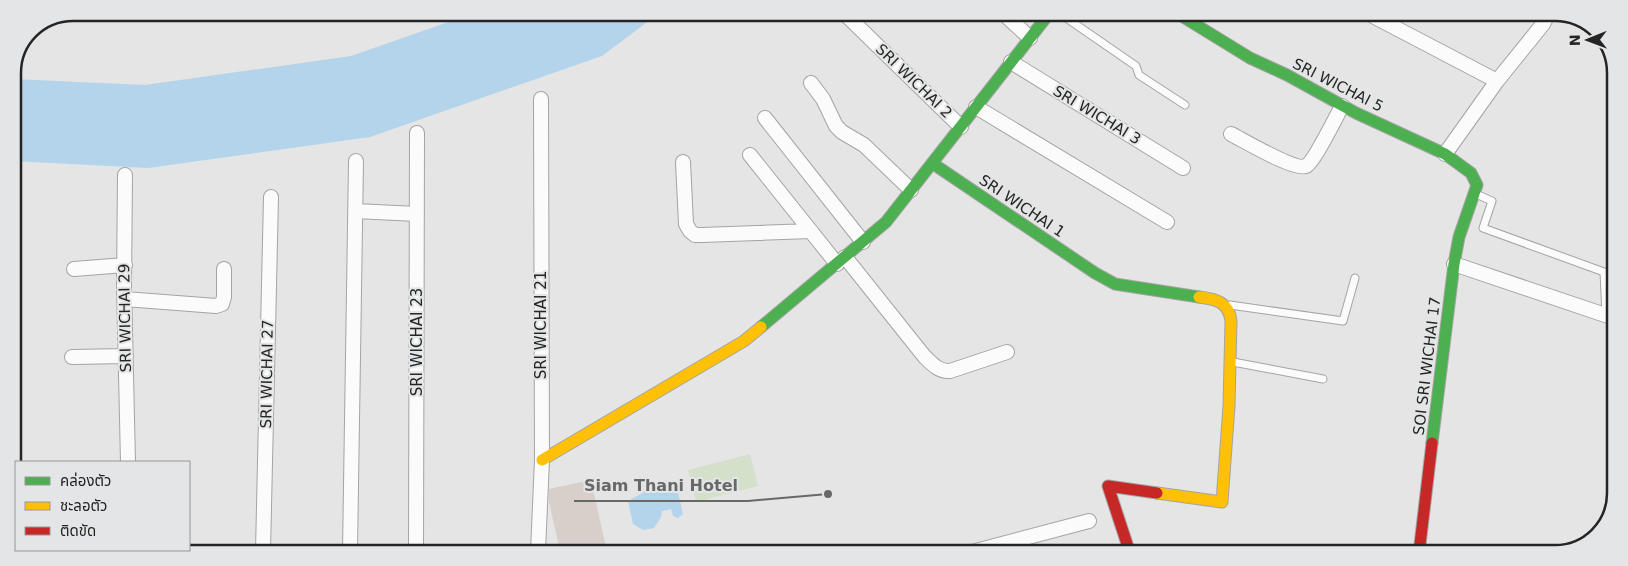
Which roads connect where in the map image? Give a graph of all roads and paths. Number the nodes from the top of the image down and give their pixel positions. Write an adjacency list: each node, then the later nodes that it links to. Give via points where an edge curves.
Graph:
1 (852, 21): 17 (street, SRI WICHAI 2)
2 (1012, 21): 8 (street)
3 (1043, 21): 8 (street)
4 (1071, 21): 13 (lane, via 1136,66 1139,75)
5 (1190, 21): 14 (street, SRI WICHAI 5, via 1250,58)
6 (1383, 21): 10 (street)
7 (1544, 21): 10 (street)
8 (1030, 38): 9 (street)
9 (1011, 62): 15 (street); 25 (street, SRI WICHAI 3)
10 (1497, 81): 20 (street)
11 (811, 83): 28 (street, via 836,126 864,144)
12 (541, 99): 50 (street, SRI WICHAI 21)
13 (1185, 104)
14 (1342, 106): 19 (street, via 1315,155 1303,167 1286,162); 20 (street, SRI WICHAI 5)
15 (976, 107): 17 (street); 32 (street)
16 (764, 118): 34 (street)
17 (961, 126): 24 (street)
18 (417, 133): 31 (street, SRI WICHAI 23)
19 (1231, 134)
20 (1444, 154): 27 (street, SRI WICHAI 5, via 1471,173)
21 (750, 155): 33 (street)
22 (356, 161): 30 (street)
23 (683, 162): 33 (street, via 686,224 690,232 696,235 728,235)
24 (932, 163): 28 (street); 43 (street, SRI WICHAI 1, via 1114,284 1216,299)
25 (1183, 168)
26 (125, 175): 37 (street, SRI WICHAI 29)
27 (1476, 189): 36 (street, SOI SRI WICHAI 17, via 1459,237); 41 (lane, via 1492,201 1483,228 1604,272)
28 (911, 190): 34 (street, via 886,222)
29 (271, 197): 53 (street, SRI WICHAI 27)
30 (355, 211): 31 (street); 54 (street)
31 (417, 214): 55 (street, SRI WICHAI 23)
32 (1167, 222)
33 (811, 231): 35 (street)
34 (862, 242): 35 (street)
35 (841, 260): 45 (street, via 936,367 950,371); 50 (street, via 744,341)
36 (1454, 264): 44 (street); 59 (street, SOI SRI WICHAI 17)
37 (124, 265): 38 (street); 42 (street, SRI WICHAI 29)
38 (74, 269)
39 (224, 269): 42 (street, via 224,297 222,304 216,306)
40 (1356, 278): 43 (lane, via 1343,321)
41 (1607, 294)
42 (125, 299): 46 (street, SRI WICHAI 29)
43 (1225, 304): 48 (street, via 1230,312)
44 (1607, 315)
45 (1006, 352)
46 (126, 356): 47 (street); 51 (street, SRI WICHAI 29)
47 (72, 357)
48 (1230, 362): 49 (lane); 58 (street, via 1222,502 1108,486)
49 (1323, 379)
50 (542, 460): 56 (street, SRI WICHAI 21)
51 (128, 461)
52 (1089, 521): 57 (street)
53 (263, 545)
54 (350, 545)
55 (416, 545)
56 (538, 545)
57 (998, 545)
58 (1127, 545)
59 (1421, 545)

